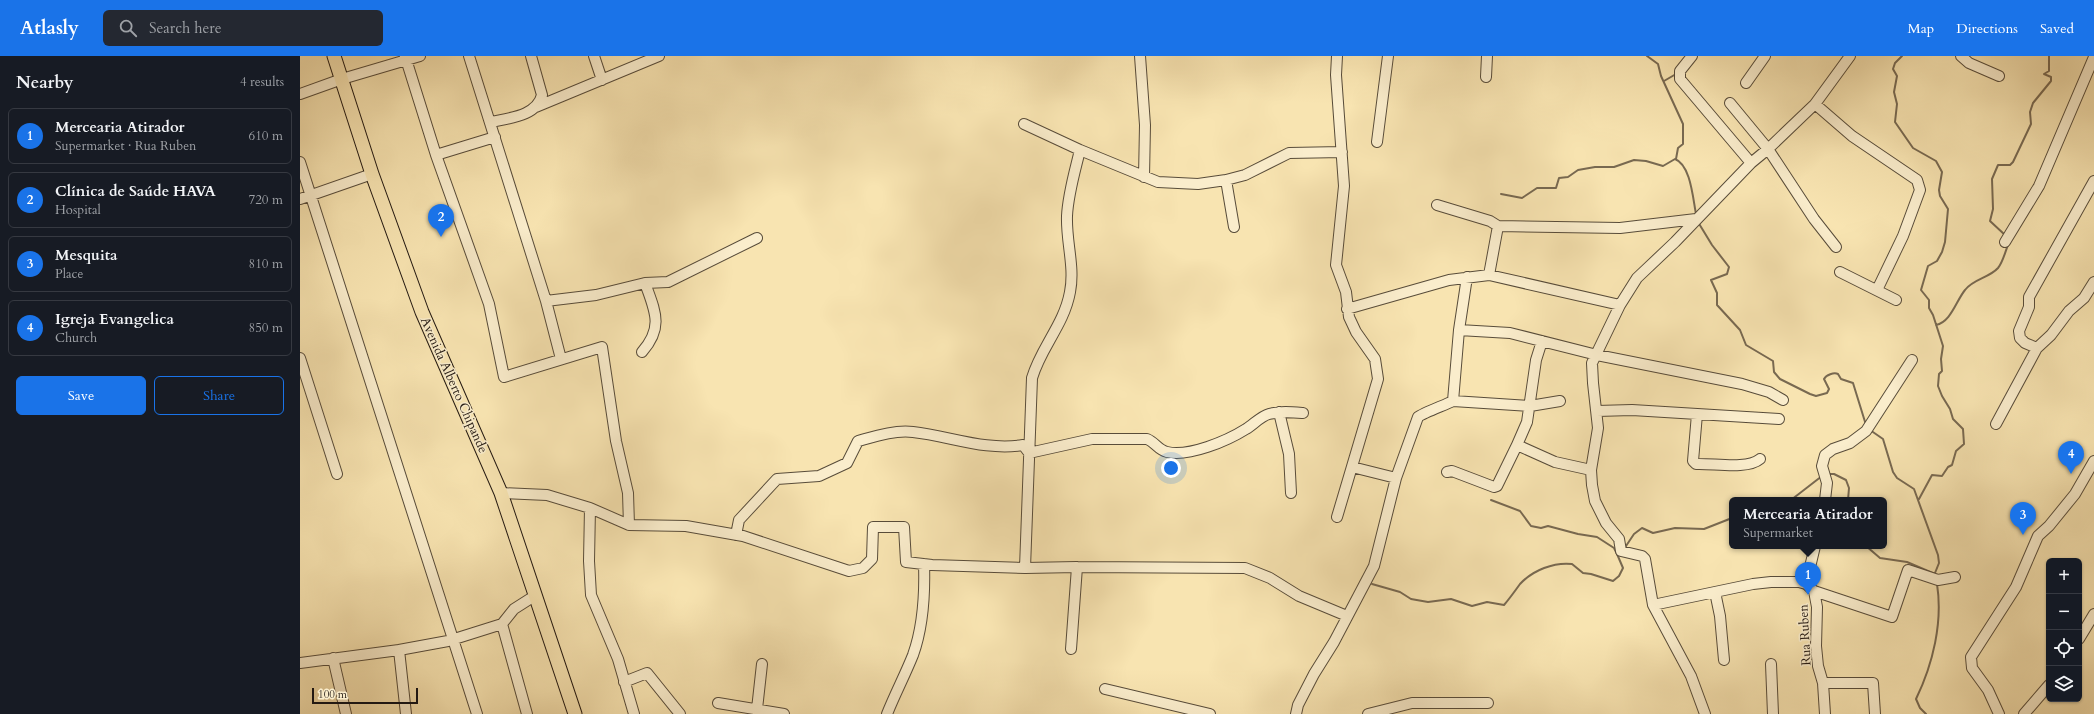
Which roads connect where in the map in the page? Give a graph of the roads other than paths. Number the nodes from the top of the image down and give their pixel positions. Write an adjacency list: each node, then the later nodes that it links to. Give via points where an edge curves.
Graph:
1 (334, 56): 19 (main road, Avenida Alberto Chipande)
2 (420, 56): 16 (street)
3 (469, 56): 26 (street)
4 (531, 56): 25 (street, via 542,95)
5 (594, 56): 20 (street)
6 (1140, 56): 37 (street, via 1145,125)
7 (1337, 56): 32 (street)
8 (1388, 56): 29 (street)
9 (1487, 56): 18 (street)
10 (1692, 56): 35 (street, via 1680,71 1680,78)
11 (1765, 56): 21 (street)
12 (1850, 56): 24 (street)
13 (1961, 56): 17 (street, via 1964,61)
14 (654, 57): 20 (street)
15 (2094, 57): 47 (street, via 2040,186)
16 (406, 58): 19 (street); 33 (street)
17 (2000, 76)
18 (1486, 77)
19 (342, 79): 22 (street); 36 (main road, Avenida Alberto Chipande)
20 (602, 80): 25 (street)
21 (1746, 83)
22 (300, 94)
23 (1730, 103): 30 (street)
24 (1815, 104): 30 (street); 54 (street, via 1852,136 1917,180 1919,184 1920,190)
25 (536, 107): 26 (street, via 526,113)
26 (491, 122): 28 (street)
27 (1024, 124): 31 (street)
28 (494, 137): 33 (street); 56 (street)
29 (1377, 142)
30 (1768, 149): 35 (street); 48 (street)
31 (1080, 150): 37 (street); 78 (street, via 1067,216 1072,271 1071,291 1066,311 1037,362 1032,378)
32 (1342, 152): 38 (street, via 1289,153 1245,175); 58 (street, via 1344,186 1336,264 1346,292)
33 (436, 154): 65 (street, via 489,304 504,377)
34 (300, 162): 40 (street)
35 (1751, 163): 43 (street)
36 (372, 174): 40 (street); 86 (main road, Avenida Alberto Chipande, via 422,312)
37 (1144, 177): 38 (street, via 1158,182 1198,184)
38 (1226, 180): 45 (street)
39 (2094, 181): 61 (street, via 2029,297 2029,307 2019,331 2020,338)
40 (312, 195): 41 (street); 107 (street)
41 (300, 199)
42 (1437, 205): 44 (street, via 1490,221)
43 (1696, 219): 44 (street, via 1620,228); 57 (street, via 1637,278)
44 (1498, 226): 50 (street)
45 (1234, 227)
46 (757, 238): 53 (street, via 668,282)
47 (2005, 242)
48 (1836, 248)
49 (1840, 272): 54 (street)
50 (1489, 275): 51 (street); 57 (street)
51 (1467, 277): 58 (street); 59 (street)
52 (2094, 282): 61 (street, via 2084,298 2069,311 2051,335)
53 (645, 283): 56 (street, via 596,295); 62 (street, via 655,310 656,322 651,342)
54 (1878, 292): 55 (street)
55 (1896, 300)
56 (546, 301): 65 (street)
57 (1620, 305): 63 (street)
58 (1347, 309): 81 (street, via 1356,332 1375,359 1378,370 1377,385)
59 (1459, 330): 60 (street, via 1510,333); 68 (street)
60 (1542, 341): 63 (street); 70 (street, via 1536,360)
61 (2037, 348): 76 (street)
62 (642, 352)
63 (1598, 355): 67 (street, via 1737,383 1769,392); 71 (street, via 1592,363)
64 (300, 358): 84 (street)
65 (562, 359): 91 (street, via 602,347 616,441 628,493)
66 (1912, 360): 88 (street, via 1866,431 1850,443 1825,455 1822,466 1827,483)
67 (1783, 400)
68 (1454, 401): 70 (street); 85 (street, via 1418,417)
69 (1560, 401): 70 (street)
70 (1530, 406): 77 (street, via 1527,422)
71 (1597, 411): 74 (street, via 1632,410); 82 (street, via 1598,428)
72 (1279, 412): 73 (street); 78 (street, via 1267,414 1222,442 1187,451 1165,452 1147,439 1099,439); 87 (street, via 1289,454)
73 (1302, 413)
74 (1697, 414): 75 (street); 79 (street, via 1693,461 1696,464 1745,465 1755,464)
75 (1779, 419)
76 (1996, 424)
77 (1517, 445): 82 (street, via 1555,462); 83 (street, via 1497,486 1452,471)
78 (1030, 453): 92 (street, via 1023,445 996,448 912,432 886,433 858,441 847,463 819,476 777,479 739,520); 96 (street)
79 (1760, 459)
80 (2094, 461): 138 (street, via 2075,494 2038,536 2016,587 1971,658 1972,668 1988,690)
81 (1352, 467): 85 (street); 90 (street)
82 (1592, 470): 102 (street, via 1595,501 1606,523 1619,539 1621,551 1642,556 1644,559)
83 (1447, 472)
84 (337, 474)
85 (1396, 478): 104 (street, via 1374,566)
86 (501, 493): 89 (street, via 547,495); 101 (main road, Avenida Alberto Chipande)
87 (1291, 493)
88 (1825, 497)
89 (590, 508): 91 (street); 115 (street, via 591,595 616,654)
90 (1337, 517)
91 (629, 526): 92 (street, via 686,526)
92 (736, 535): 94 (street, via 849,572 863,568 872,558 872,527 904,527 906,562)
93 (1814, 549): 98 (street)
94 (924, 564): 96 (street); 130 (street, via 925,587 919,631 913,654)
95 (1077, 567): 96 (street); 104 (street, via 1246,568 1270,578 1299,596); 108 (street)
96 (1025, 568)
97 (1955, 577): 99 (street, Rua Ruben, via 1938,580 1908,570 1892,617)
98 (1806, 584): 99 (street); 100 (street, via 1794,581 1771,582)
99 (1814, 591): 116 (street, Rua Ruben, via 1817,607 1816,646)
100 (1715, 592): 102 (street); 111 (street)
101 (536, 594): 105 (street, via 514,609); 126 (main road, Avenida Alberto Chipande)
102 (1654, 605): 134 (street, via 1691,676)
103 (2094, 614): 106 (street)
104 (1347, 616): 132 (street, via 1314,674)
105 (502, 624): 107 (street); 125 (street)
106 (2082, 634)
107 (452, 639): 109 (street); 124 (street)
108 (1071, 649)
109 (399, 650): 110 (street); 123 (street)
110 (333, 658): 112 (street); 122 (street)
111 (1724, 660)
112 (300, 663)
113 (762, 664): 121 (street)
114 (1771, 664): 135 (street)
115 (624, 682): 127 (street); 128 (street, via 647,673)
116 (1823, 683): 136 (street, Rua Ruben); 137 (street, via 1873,683)
117 (1105, 689): 131 (street)
118 (2046, 689): 139 (street)
119 (718, 703): 121 (street)
120 (1488, 703): 133 (street, via 1412,703)
121 (757, 709): 129 (street)
122 (346, 714)
123 (406, 714)
124 (477, 714)
125 (527, 714)
126 (575, 714)
127 (634, 714)
128 (680, 714)
129 (784, 714)
130 (887, 714)
131 (1210, 714)
132 (1296, 714)
133 (1368, 714)
134 (1705, 714)
135 (1773, 714)
136 (1825, 714)
137 (1875, 714)
138 (1998, 714)
139 (2024, 714)

